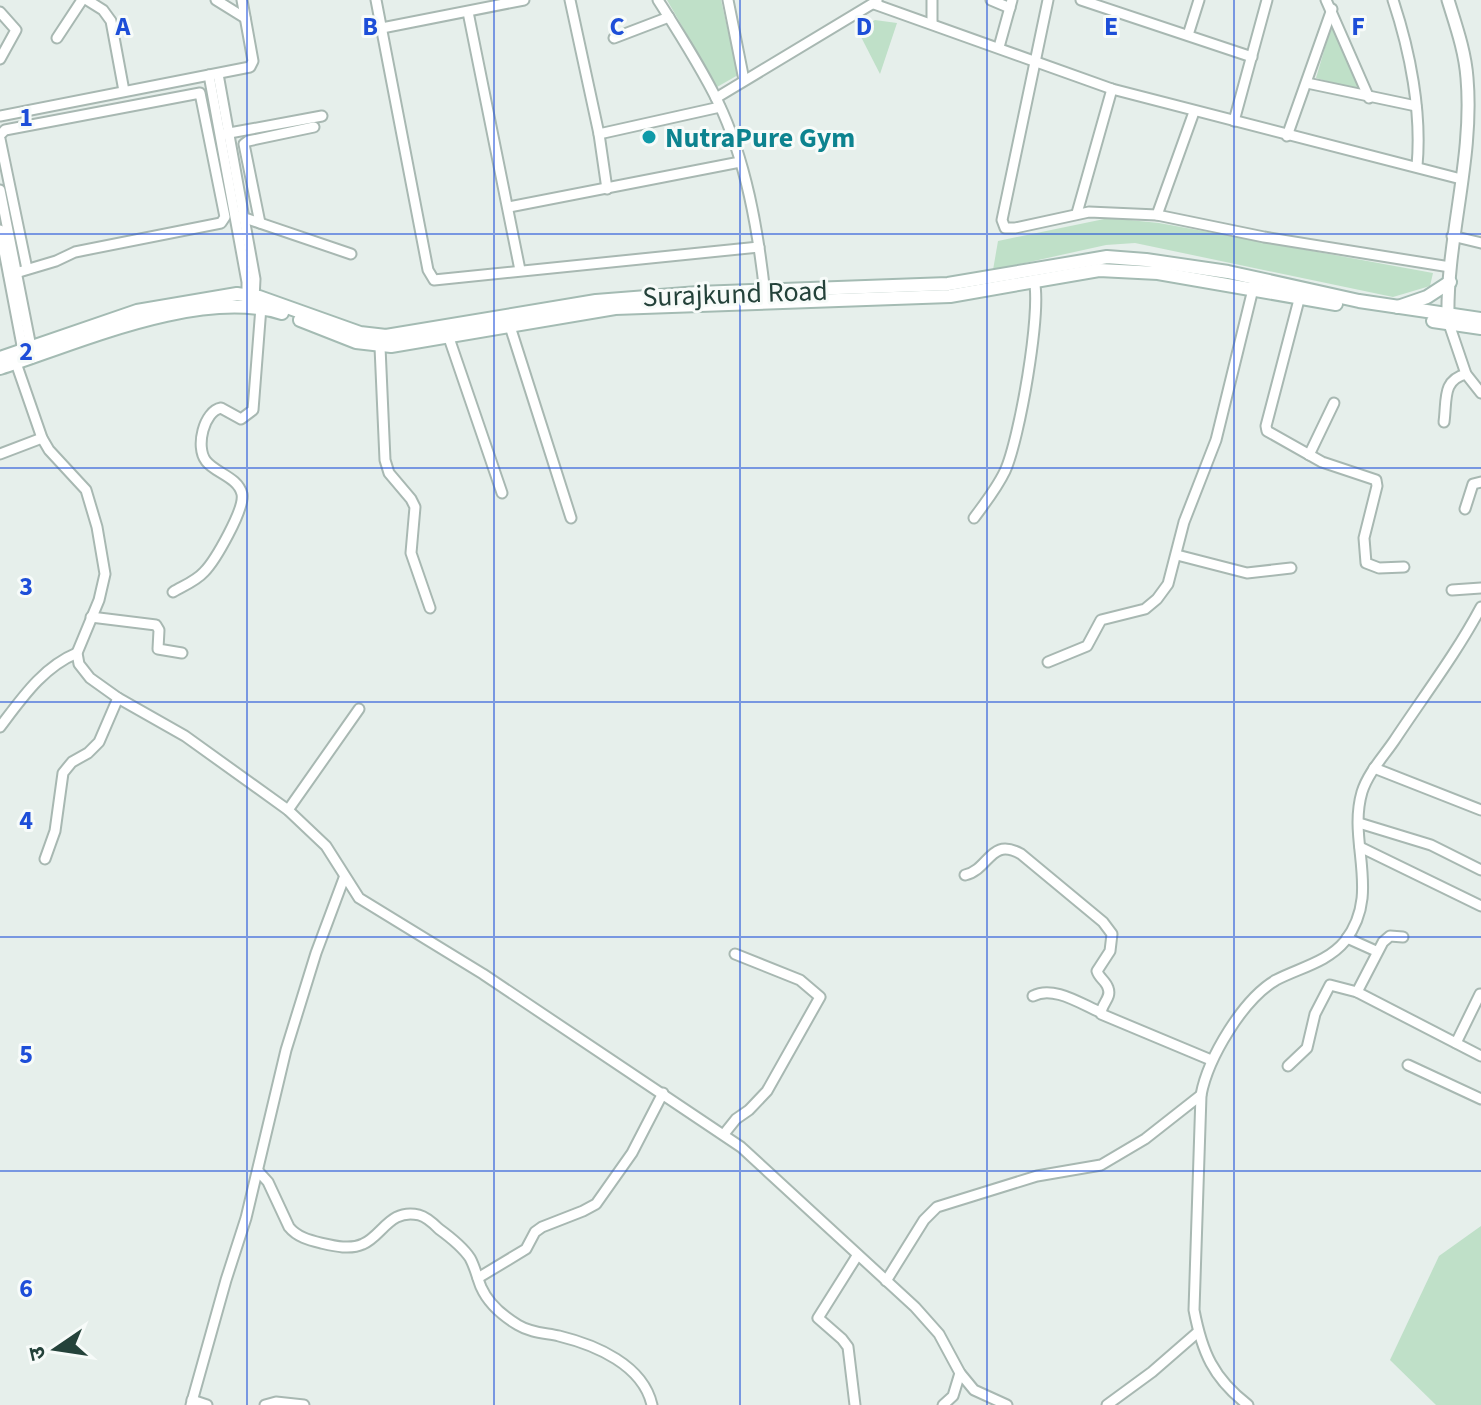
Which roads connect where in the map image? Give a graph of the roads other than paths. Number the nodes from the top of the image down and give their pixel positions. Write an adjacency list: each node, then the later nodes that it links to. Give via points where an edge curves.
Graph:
1 (84, 0): 28 (street); 38 (street, via 111,21)
2 (216, 0): 24 (street)
3 (242, 0): 24 (street)
4 (376, 0): 26 (street)
5 (524, 0): 18 (street)
6 (570, 0): 48 (street)
7 (658, 0): 23 (street)
8 (728, 0): 35 (street)
9 (932, 0): 25 (street)
10 (991, 0): 19 (street)
11 (1048, 0): 33 (street)
12 (1081, 0): 27 (street)
13 (1199, 0): 27 (street)
14 (1267, 0): 31 (street)
15 (1393, 0): 41 (street)
16 (1448, 0): 56 (street, via 1467,78)
17 (876, 2): 25 (street); 35 (street)
18 (493, 3): 22 (street)
19 (1011, 4): 30 (street)
20 (1329, 4): 36 (street); 39 (street)
21 (0, 12): 32 (street, via 16,30)
22 (468, 12): 26 (street); 59 (street)
23 (669, 17): 29 (street); 40 (street)
24 (245, 18): 34 (street, via 253,65)
25 (932, 23): 30 (street)
26 (382, 28): 71 (street, via 430,275 437,281)
27 (1188, 35): 31 (street)
28 (57, 38)
29 (614, 38)
30 (999, 47): 33 (street)
31 (1252, 57): 45 (street)
32 (0, 59)
33 (1035, 62): 37 (street); 60 (street, via 1002,223 1015,228)
34 (214, 75): 38 (street); 47 (street)
35 (744, 80): 40 (street)
36 (1307, 83): 39 (street); 49 (street)
37 (1112, 89): 42 (street); 60 (street)
38 (124, 91): 43 (street)
39 (1369, 98): 41 (street)
40 (718, 102): 48 (street); 53 (street)
41 (1416, 106): 54 (street)
42 (1194, 112): 45 (street); 61 (street)
43 (0, 116)
44 (322, 116): 47 (street)
45 (1234, 121): 49 (street)
46 (314, 127): 51 (street, via 248,141)
47 (225, 134): 52 (street); 55 (street)
48 (599, 134): 57 (street)
49 (1287, 136): 54 (street)
50 (0, 137): 55 (street, via 5,130 199,93); 72 (street)
51 (245, 151): 52 (street); 63 (street)
52 (232, 153): 62 (street)
53 (740, 162): 57 (street); 67 (street)
54 (1417, 166): 56 (street)
55 (222, 167): 62 (street); 72 (street, via 223,222 75,252)
56 (1461, 179): 65 (street)
57 (607, 189): 59 (street)
58 (0, 190): 72 (street)
59 (509, 207): 71 (street)
60 (1077, 213): 61 (street)
61 (1157, 215): 70 (street)
62 (239, 216): 63 (street); 78 (street)
63 (260, 223): 68 (street)
64 (0, 230): 69 (street)
65 (1452, 236): 66 (street); 70 (street)
66 (1481, 243)
67 (759, 247): 71 (street); 77 (street)
68 (351, 254)
69 (3, 258): 72 (street)
70 (1450, 267): 75 (street)
71 (520, 270)
72 (18, 273): 86 (street)
73 (1034, 280): 74 (main road, Surajkund Road, via 1124,270); 77 (main road, Surajkund Road, via 950,296); 100 (street, via 1036,317 1015,438 1005,472)
74 (1254, 282): 76 (main road, Surajkund Road); 77 (main road, Surajkund Road, via 1107,257 948,284); 101 (street, via 1216,440)
75 (1450, 282): 79 (main road); 81 (street)
76 (1300, 293): 79 (main road, Surajkund Road); 81 (main road, Surajkund Road); 95 (street, via 1266,428)
77 (765, 296): 82 (main road, Surajkund Road)
78 (252, 302): 82 (main road, Surajkund Road, via 379,336); 85 (main road, Surajkund Road); 86 (main road, Surajkund Road, via 151,319); 106 (street, via 253,410 241,419 221,408 213,410 202,445 205,460 240,489 241,505 210,565)
79 (1395, 308): 81 (main road, Surajkund Road)
80 (1481, 319): 81 (main road, Surajkund Road)
81 (1448, 320): 83 (main road, Surajkund Road); 89 (street)
82 (508, 321): 84 (main road, Surajkund Road); 99 (street)
83 (1481, 328)
84 (449, 338): 85 (main road, Surajkund Road); 97 (street)
85 (380, 347): 108 (street, via 385,460 415,507 411,553)
86 (26, 356): 87 (main road, Surajkund Road); 88 (main road, Surajkund Road); 93 (street)
87 (0, 358)
88 (0, 368)
89 (1466, 374): 90 (street); 92 (street, via 1449,384)
90 (1481, 393)
91 (1334, 403): 95 (street)
92 (1444, 422)
93 (42, 438): 94 (street); 109 (street, via 86,490 97,527 105,574)
94 (0, 454)
95 (1309, 455): 102 (street, via 1376,480 1364,538 1366,563)
96 (1481, 482): 98 (street, via 1473,484)
97 (502, 493)
98 (1465, 509)
99 (571, 518)
100 (974, 518)
101 (1177, 555): 103 (street, via 1247,573); 112 (street, via 1166,588 1149,607 1105,617 1087,646)
102 (1404, 567)
103 (1291, 568)
104 (1481, 588): 105 (street)
105 (1452, 590)
106 (173, 592)
107 (1481, 607): 116 (street)
108 (430, 608)
109 (91, 617): 110 (street); 111 (street, via 156,625 158,649)
110 (77, 653): 113 (street, via 85,672); 115 (street, via 47,670)
111 (182, 653)
112 (1048, 662)
113 (118, 698): 117 (street, via 185,736); 121 (street, via 99,742 63,773 55,831)
114 (359, 709): 117 (street)
115 (0, 727)
116 (1374, 768): 118 (street); 119 (street, via 1362,792)
117 (288, 810): 124 (street, via 326,846)
118 (1481, 810)
119 (1359, 823): 120 (street); 122 (street, via 1431,845)
120 (1360, 847): 125 (street); 127 (street, via 1362,902)
121 (45, 859)
122 (1481, 870)
123 (965, 875): 133 (street, via 996,851 1016,851 1103,922 1113,938 1097,971 1109,990)
124 (344, 878): 139 (street, via 359,898); 143 (street, via 286,1050)
125 (1481, 906)
126 (1403, 937): 128 (street, via 1390,936)
127 (1347, 938): 128 (street); 136 (street, via 1328,956 1263,989)
128 (1376, 951): 130 (street)
129 (735, 954): 142 (street, via 800,980 820,997 767,1091)
130 (1357, 992): 134 (street); 138 (street, via 1327,987 1307,1048)
131 (1480, 994): 134 (street)
132 (1033, 996): 133 (street, via 1052,992)
133 (1100, 1012): 136 (street)
134 (1456, 1043): 135 (street)
135 (1481, 1056)
136 (1211, 1060): 140 (street)
137 (1408, 1065): 141 (street)
138 (1288, 1066)
139 (663, 1093): 142 (street); 145 (street, via 632,1153 596,1204 538,1229 526,1249)
140 (1201, 1095): 146 (street, via 1101,1165 1037,1176 937,1207); 147 (street, via 1194,1310)
141 (1481, 1099)
142 (724, 1134): 144 (street)
143 (258, 1171): 145 (street, via 298,1236 357,1246 387,1222 418,1215 459,1245); 149 (street)
144 (857, 1256): 146 (street); 154 (street, via 818,1318 848,1347)
145 (478, 1278): 153 (street, via 494,1306 518,1325 597,1349 624,1365 645,1386)
146 (886, 1281): 148 (street, via 939,1334)
147 (1198, 1332): 157 (street); 158 (street, via 1218,1377)
148 (960, 1373): 155 (street, via 953,1396); 156 (street, via 981,1395)
149 (191, 1402): 150 (street)
150 (207, 1405)
151 (265, 1405): 152 (street)
152 (304, 1405)
153 (652, 1405)
154 (855, 1405)
155 (943, 1405)
156 (1007, 1405)
157 (1107, 1405)
158 (1248, 1405)

